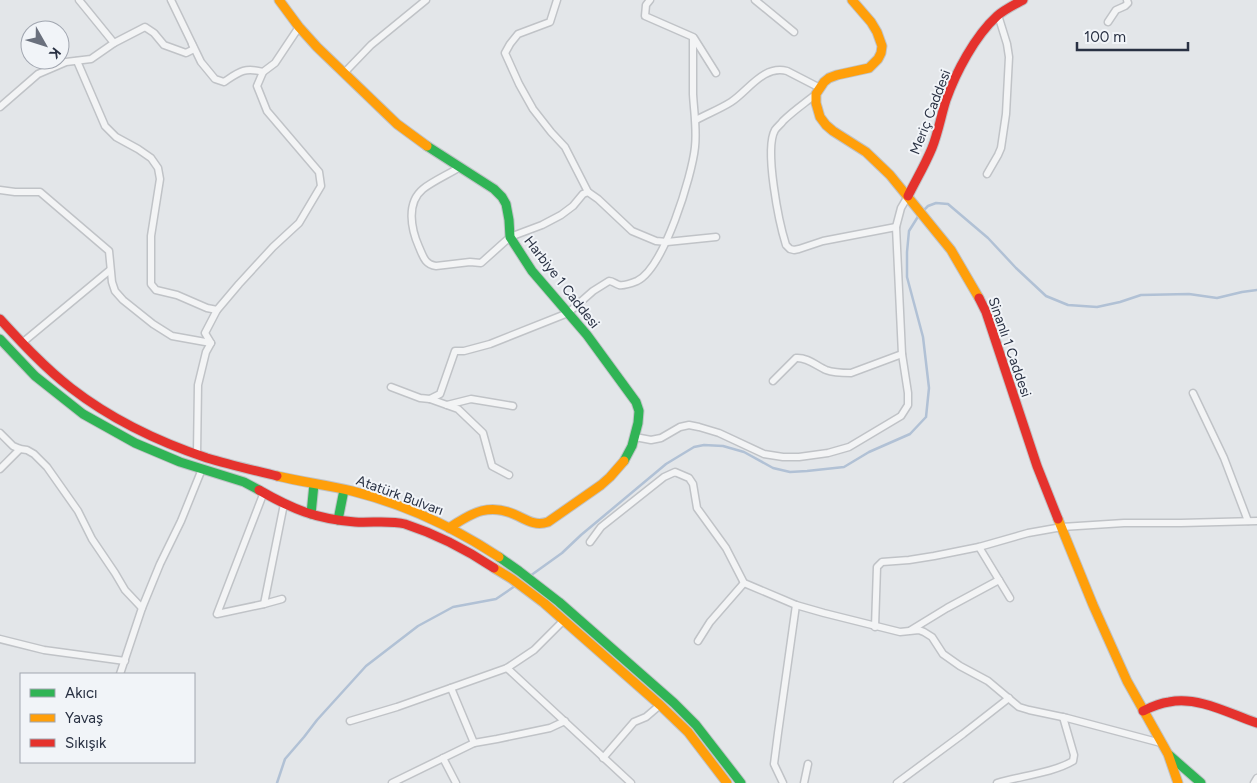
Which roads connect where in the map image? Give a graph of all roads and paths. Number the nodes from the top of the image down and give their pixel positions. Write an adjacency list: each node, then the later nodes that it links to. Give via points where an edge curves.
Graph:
1 (79, 0): 17 (street)
2 (171, 0): 18 (street)
3 (279, 0): 14 (main road, Harbiye 1 Caddesi)
4 (426, 0): 21 (street, via 371,45)
5 (557, 0): 29 (street, via 550,22 518,34 505,53 533,109 565,147)
6 (650, 0): 16 (street, via 645,16)
7 (755, 0): 15 (street)
8 (852, 0): 23 (main road, via 877,32 881,53 869,68 829,78)
9 (1023, 0): 11 (main road, Meriç Caddesi)
10 (1127, 0): 13 (street, via 1128,3 1116,10)
11 (1010, 3): 12 (main road, Meriç Caddesi)
12 (998, 15): 27 (street, via 1009,57 1006,114 1001,148); 30 (main road, Meriç Caddesi, via 976,43 957,77)
13 (1108, 22)
14 (299, 27): 20 (street, via 275,63); 21 (main road, Harbiye 1 Caddesi)
15 (794, 32)
16 (693, 37): 22 (street); 25 (street)
17 (114, 42): 18 (street, via 145,27 164,45 186,52 194,48); 19 (street, via 91,59)
18 (192, 44): 20 (street, via 201,62 216,79 224,82 249,69)
19 (77, 61): 24 (street, via 66,62 38,74); 36 (street, via 105,126 116,137 152,158 158,168 160,179 151,236 151,284 156,290)
20 (263, 72): 36 (street, via 257,86 267,110 319,172 321,186 299,223)
21 (345, 72): 26 (main road, Harbiye 1 Caddesi, via 398,124)
22 (716, 73)
23 (818, 91): 25 (street, via 787,71 773,71 757,78 731,102); 30 (main road, Sinanlı 1 Caddesi, via 817,109 826,125 866,152); 31 (street, via 775,130 771,146 776,207 786,245 794,250 823,241)
24 (0, 107)
25 (696, 120): 34 (street, via 692,167)
26 (460, 167): 32 (main road, Harbiye 1 Caddesi, via 502,197 508,212); 32 (street, via 422,190 413,203 415,238 426,261 436,266 481,263)
27 (987, 174)
28 (0, 190): 35 (street, via 40,192 109,251)
29 (588, 192): 32 (street, via 561,215); 34 (street, via 632,230)
30 (911, 199): 31 (street, via 901,208); 64 (main road, Sinanlı 1 Caddesi, via 936,229 981,301 1026,437)
31 (896, 228): 42 (street)
32 (510, 237): 37 (main road, Harbiye 1 Caddesi, via 532,271)
33 (716, 237): 34 (street)
34 (666, 242): 37 (street, via 644,276 628,284 608,281)
35 (110, 270): 40 (street); 41 (street, via 115,291 153,324 172,336)
36 (217, 310): 41 (street, via 205,333)
37 (568, 312): 46 (street, via 490,344 455,351 440,394); 50 (main road, Harbiye 1 Caddesi, via 637,404 640,418)
38 (0, 319): 40 (main road, Atatürk Bulvarı)
39 (0, 339): 54 (main road, Atatürk Bulvarı, via 35,376 83,414 135,443)
40 (22, 343): 52 (main road, Atatürk Bulvarı, via 71,387 104,410)
41 (211, 343): 52 (street, via 198,385)
42 (902, 354): 43 (street, via 851,373 828,371 796,358); 50 (street, via 908,405 901,416 849,447 828,453 783,457 764,454 719,433 689,425 661,438)
43 (773, 381)
44 (391, 387): 46 (street)
45 (1193, 393): 63 (street, via 1224,458)
46 (430, 399): 47 (street)
47 (447, 405): 48 (street, via 471,399); 55 (street, via 458,409 483,433 492,466)
48 (514, 406)
49 (0, 433): 51 (street)
50 (635, 438): 65 (main road, Harbiye 1 Caddesi, via 617,472 546,522 532,523 508,511 492,509 472,513)
51 (20, 449): 53 (street); 74 (street, via 34,454 47,467 78,511 125,590)
52 (197, 454): 56 (main road, Atatürk Bulvarı)
53 (0, 469)
54 (202, 469): 58 (main road, Atatürk Bulvarı); 74 (street)
55 (509, 476)
56 (314, 484): 57 (main road, Atatürk Bulvarı); 60 (main road)
57 (344, 490): 61 (main road); 65 (main road, Atatürk Bulvarı, via 376,498)
58 (264, 492): 59 (main road, Atatürk Bulvarı); 72 (street, via 218,614)
59 (284, 504): 60 (main road, Atatürk Bulvarı); 72 (street)
60 (310, 514): 61 (main road, Atatürk Bulvarı)
61 (338, 520): 75 (main road, Atatürk Bulvarı, via 392,522 433,534 512,580)
62 (1257, 520): 63 (street)
63 (1248, 521): 64 (street, via 1124,522)
64 (1062, 527): 67 (street); 86 (main road, Sinanlı 1 Caddesi, via 1093,605)
65 (448, 528): 102 (main road, Atatürk Bulvarı, via 483,546 550,594 650,681 686,714)
66 (590, 542): 69 (street, via 601,527 664,477 675,472 689,478 693,484 697,508 726,548)
67 (979, 547): 68 (street); 76 (street, via 888,561 876,567)
68 (999, 580): 70 (street); 77 (street)
69 (744, 583): 73 (street); 79 (street)
70 (1010, 598)
71 (282, 599): 72 (street)
72 (264, 604)
73 (796, 605): 76 (street); 103 (street, via 774,764)
74 (142, 608): 80 (street)
75 (563, 620): 81 (street, via 534,650); 85 (main road, Atatürk Bulvarı)
76 (875, 627): 77 (street)
77 (909, 632): 84 (street, via 919,630 932,637 943,654)
78 (0, 639): 80 (street, via 44,650)
79 (698, 640)
80 (125, 661): 82 (street)
81 (507, 668): 83 (street); 88 (street)
82 (120, 673)
83 (451, 688): 89 (street); 91 (street)
84 (1009, 698): 87 (street, via 1019,707); 105 (street)
85 (660, 705): 95 (street, via 634,722); 101 (main road, Atatürk Bulvarı, via 688,732)
86 (1143, 711): 90 (main road, via 1163,703 1181,701); 92 (main road, Sinanlı 1 Caddesi)
87 (1064, 717): 92 (street); 106 (street, via 1073,761)
88 (565, 721): 91 (street, via 550,728); 95 (street)
89 (350, 722)
90 (1257, 722)
91 (474, 742): 94 (street)
92 (1161, 743): 93 (main road, Sinanlı 1 Caddesi)
93 (1168, 754): 107 (main road, Sinanlı 1 Caddesi); 108 (main road)
94 (443, 758): 98 (street); 99 (street)
95 (603, 758): 100 (street)
96 (808, 764): 104 (street)
97 (1257, 778): 109 (street)
98 (392, 783)
99 (456, 783)
100 (631, 783)
101 (728, 783)
102 (741, 783)
103 (782, 783)
104 (804, 783)
105 (897, 783)
106 (997, 783)
107 (1178, 783)
108 (1201, 783)
109 (1254, 783)

